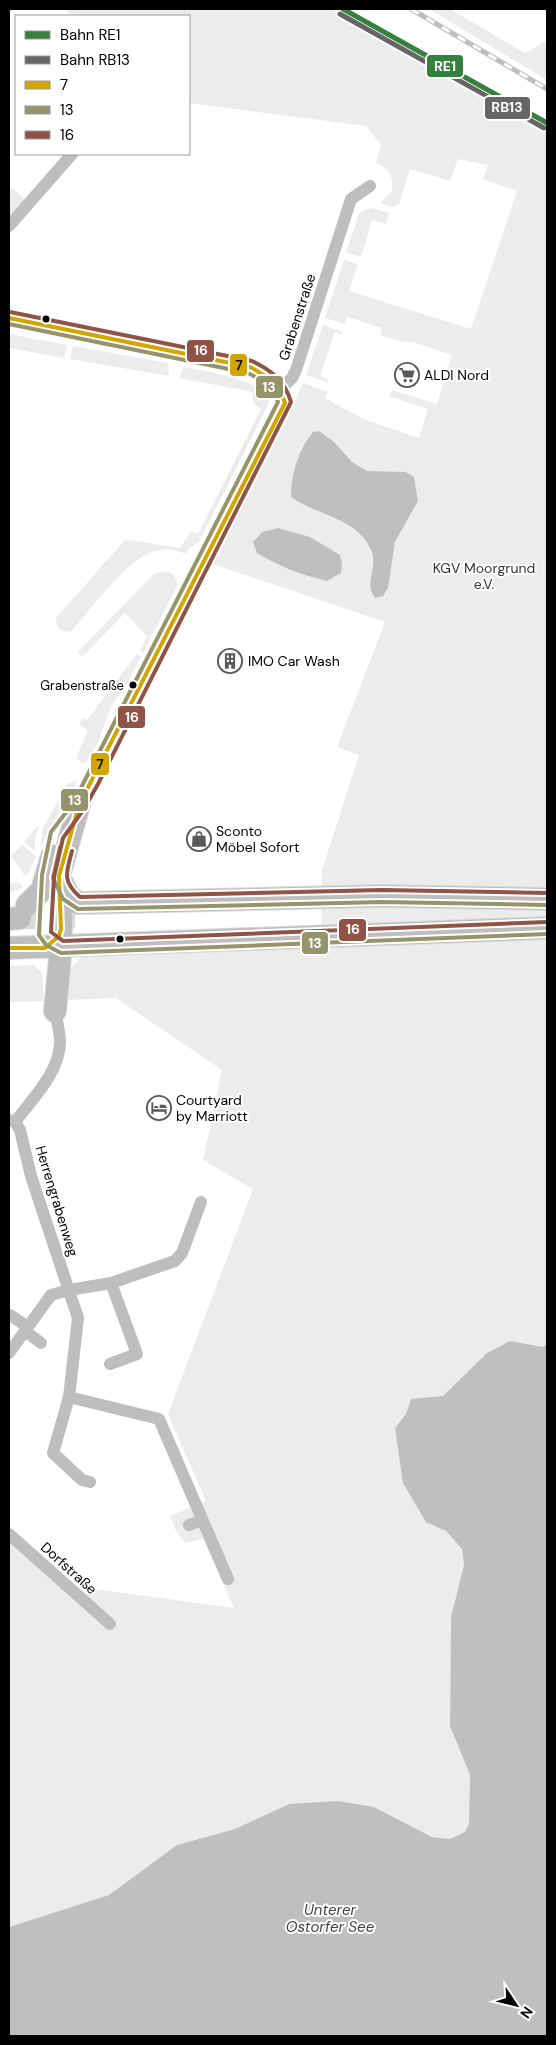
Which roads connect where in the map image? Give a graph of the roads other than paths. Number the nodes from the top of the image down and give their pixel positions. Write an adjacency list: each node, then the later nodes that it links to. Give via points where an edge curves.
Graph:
1 (71, 155): 3 (street)
2 (370, 186): 5 (street, Grabenstraße, via 351,199 296,370)
3 (9, 226)
4 (9, 318): 5 (street, via 250,367 270,377)
5 (281, 389): 6 (street, via 285,403)
6 (79, 805): 7 (highway)
7 (53, 876): 11 (highway); 11 (highway, via 68,895)
8 (547, 899): 11 (highway, via 382,896)
9 (547, 906): 11 (highway)
10 (547, 922): 11 (highway)
11 (45, 928): 12 (highway); 13 (highway)
12 (547, 928)
13 (56, 1011): 14 (street, via 60,1041 58,1058 51,1073)
14 (12, 1121): 17 (street, Herrengrabenweg, via 20,1130)
15 (201, 1202): 16 (street, via 182,1253 175,1261)
16 (111, 1283): 17 (street); 22 (street, via 137,1354)
17 (69, 1290): 19 (street, via 51,1295); 23 (street, Herrengrabenweg, via 78,1318)
18 (10, 1315): 19 (street)
19 (26, 1329): 20 (street); 21 (street)
20 (42, 1343)
21 (9, 1353)
22 (110, 1364)
23 (69, 1397): 24 (street, Herrengrabenweg, via 53,1453 82,1480); 25 (street, via 159,1419)
24 (90, 1482)
25 (202, 1520): 26 (street); 28 (street)
26 (189, 1524)
27 (9, 1534): 29 (street, Dorfstraße)
28 (228, 1579)
29 (110, 1624)

